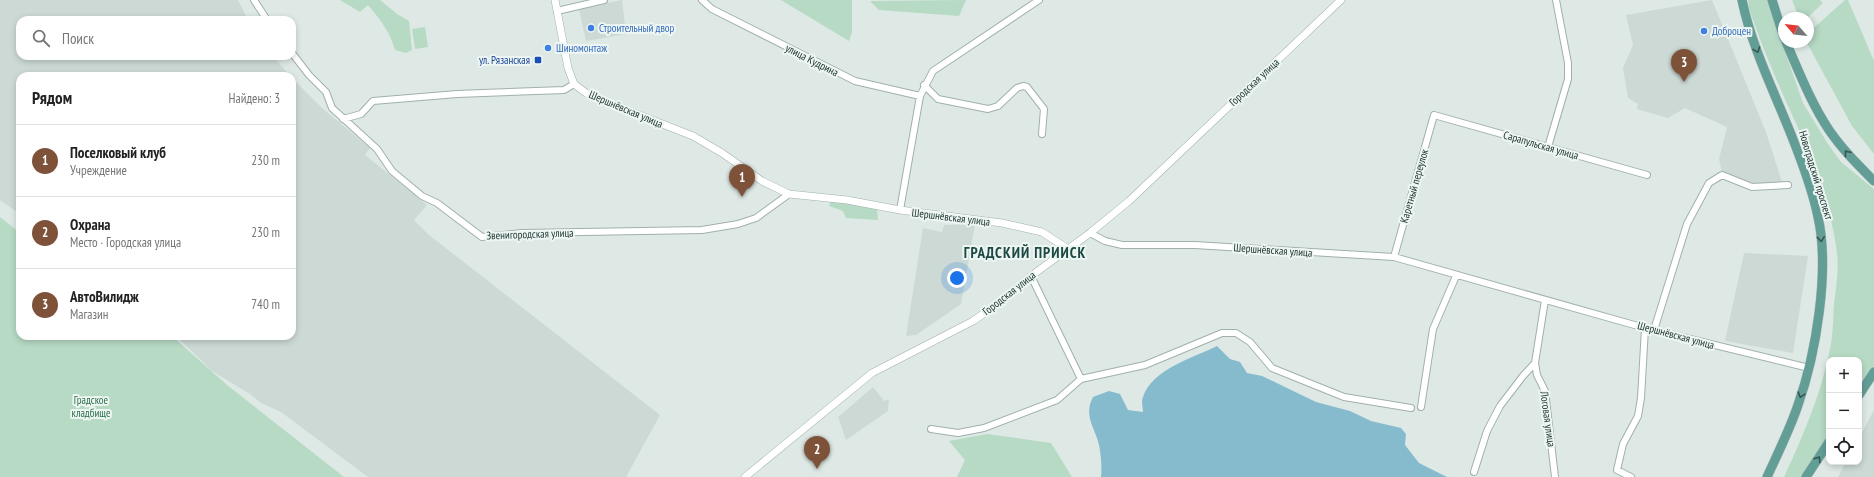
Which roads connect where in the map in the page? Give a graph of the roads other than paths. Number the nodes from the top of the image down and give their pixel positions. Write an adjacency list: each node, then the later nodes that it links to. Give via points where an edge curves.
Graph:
1 (254, 0): 11 (street)
2 (555, 0): 10 (street)
3 (604, 0): 10 (street)
4 (702, 0): 17 (street, улица Кудрина, via 712,9 855,81)
5 (1039, 0): 16 (street, via 933,71)
6 (1341, 0): 27 (street, Городская улица, via 1129,201)
7 (1556, 0): 21 (street, via 1568,63 1568,79)
8 (1742, 0): 36 (main road, Новоградский проспект, one-way to 36, via 1746,19 1794,142 1818,217 1822,252 1820,309)
9 (1772, 0): 12 (main road)
10 (557, 11): 15 (street, via 568,68)
11 (264, 16)
12 (1778, 19)
13 (1789, 48): 23 (main road, one-way to 13, via 1851,158 1829,130 1806,88)
14 (296, 58): 19 (street, Звенигородская улица, via 326,92 332,108)
15 (574, 84): 19 (street, via 564,90 457,94 373,101 361,114); 25 (street, Шершнёвская улица, via 601,100 693,136 762,181)
16 (924, 85): 17 (street); 20 (street, via 938,99 988,109 998,106 1017,88 1027,87 1044,109)
17 (920, 96): 26 (street, Шершнёвская улица)
18 (1434, 115): 21 (street, Сарапульская улица); 29 (street, Каретный переулок)
19 (343, 119): 25 (street, Звенигородская улица, via 377,149 392,171 422,196 437,203 482,237 522,233 702,230 756,218)
20 (1042, 134)
21 (1548, 147): 22 (street, Сарапульская улица)
22 (1647, 175)
23 (1874, 181)
24 (1788, 185): 34 (street, via 1752,187 1722,175 1709,183 1687,224)
25 (789, 194): 26 (street, Шершнёвская улица, via 848,200)
26 (900, 210): 28 (street, Шершнёвская улица, via 1035,229)
27 (1090, 233): 28 (street, Городская улица); 29 (street, Шершнёвская улица, via 1105,241 1122,245 1195,245)
28 (1068, 249): 30 (street, Городская улица)
29 (1394, 257): 31 (street, Шершнёвская улица)
30 (1031, 276): 38 (street); 45 (street, Городская улица, via 974,321 872,373)
31 (1456, 276): 32 (street, Шершнёвская улица); 40 (street, via 1433,329)
32 (1545, 300): 33 (street, Шершнёвская улица); 35 (street)
33 (1646, 328): 34 (street, Шершнёвская улица); 47 (street, via 1638,416 1623,444 1617,470)
34 (1654, 330): 36 (street, Шершнёвская улица)
35 (1535, 363): 44 (street, via 1500,406 1488,431); 46 (street, Логовая улица, via 1537,375 1545,391)
36 (1809, 368): 48 (main road, Новоградский проспект, one-way to 48, via 1798,405)
37 (1874, 372): 39 (main road)
38 (1081, 379): 41 (street, via 1145,365 1222,332 1236,333 1250,342 1272,368 1344,397); 42 (street, via 1057,400 984,428 958,433)
39 (1860, 393)
40 (1421, 407)
41 (1411, 408)
42 (931, 429)
43 (1826, 447): 49 (main road, one-way to 43)
44 (1474, 472)
45 (745, 477)
46 (1555, 477)
47 (1631, 477)
48 (1767, 477)
49 (1806, 477)

